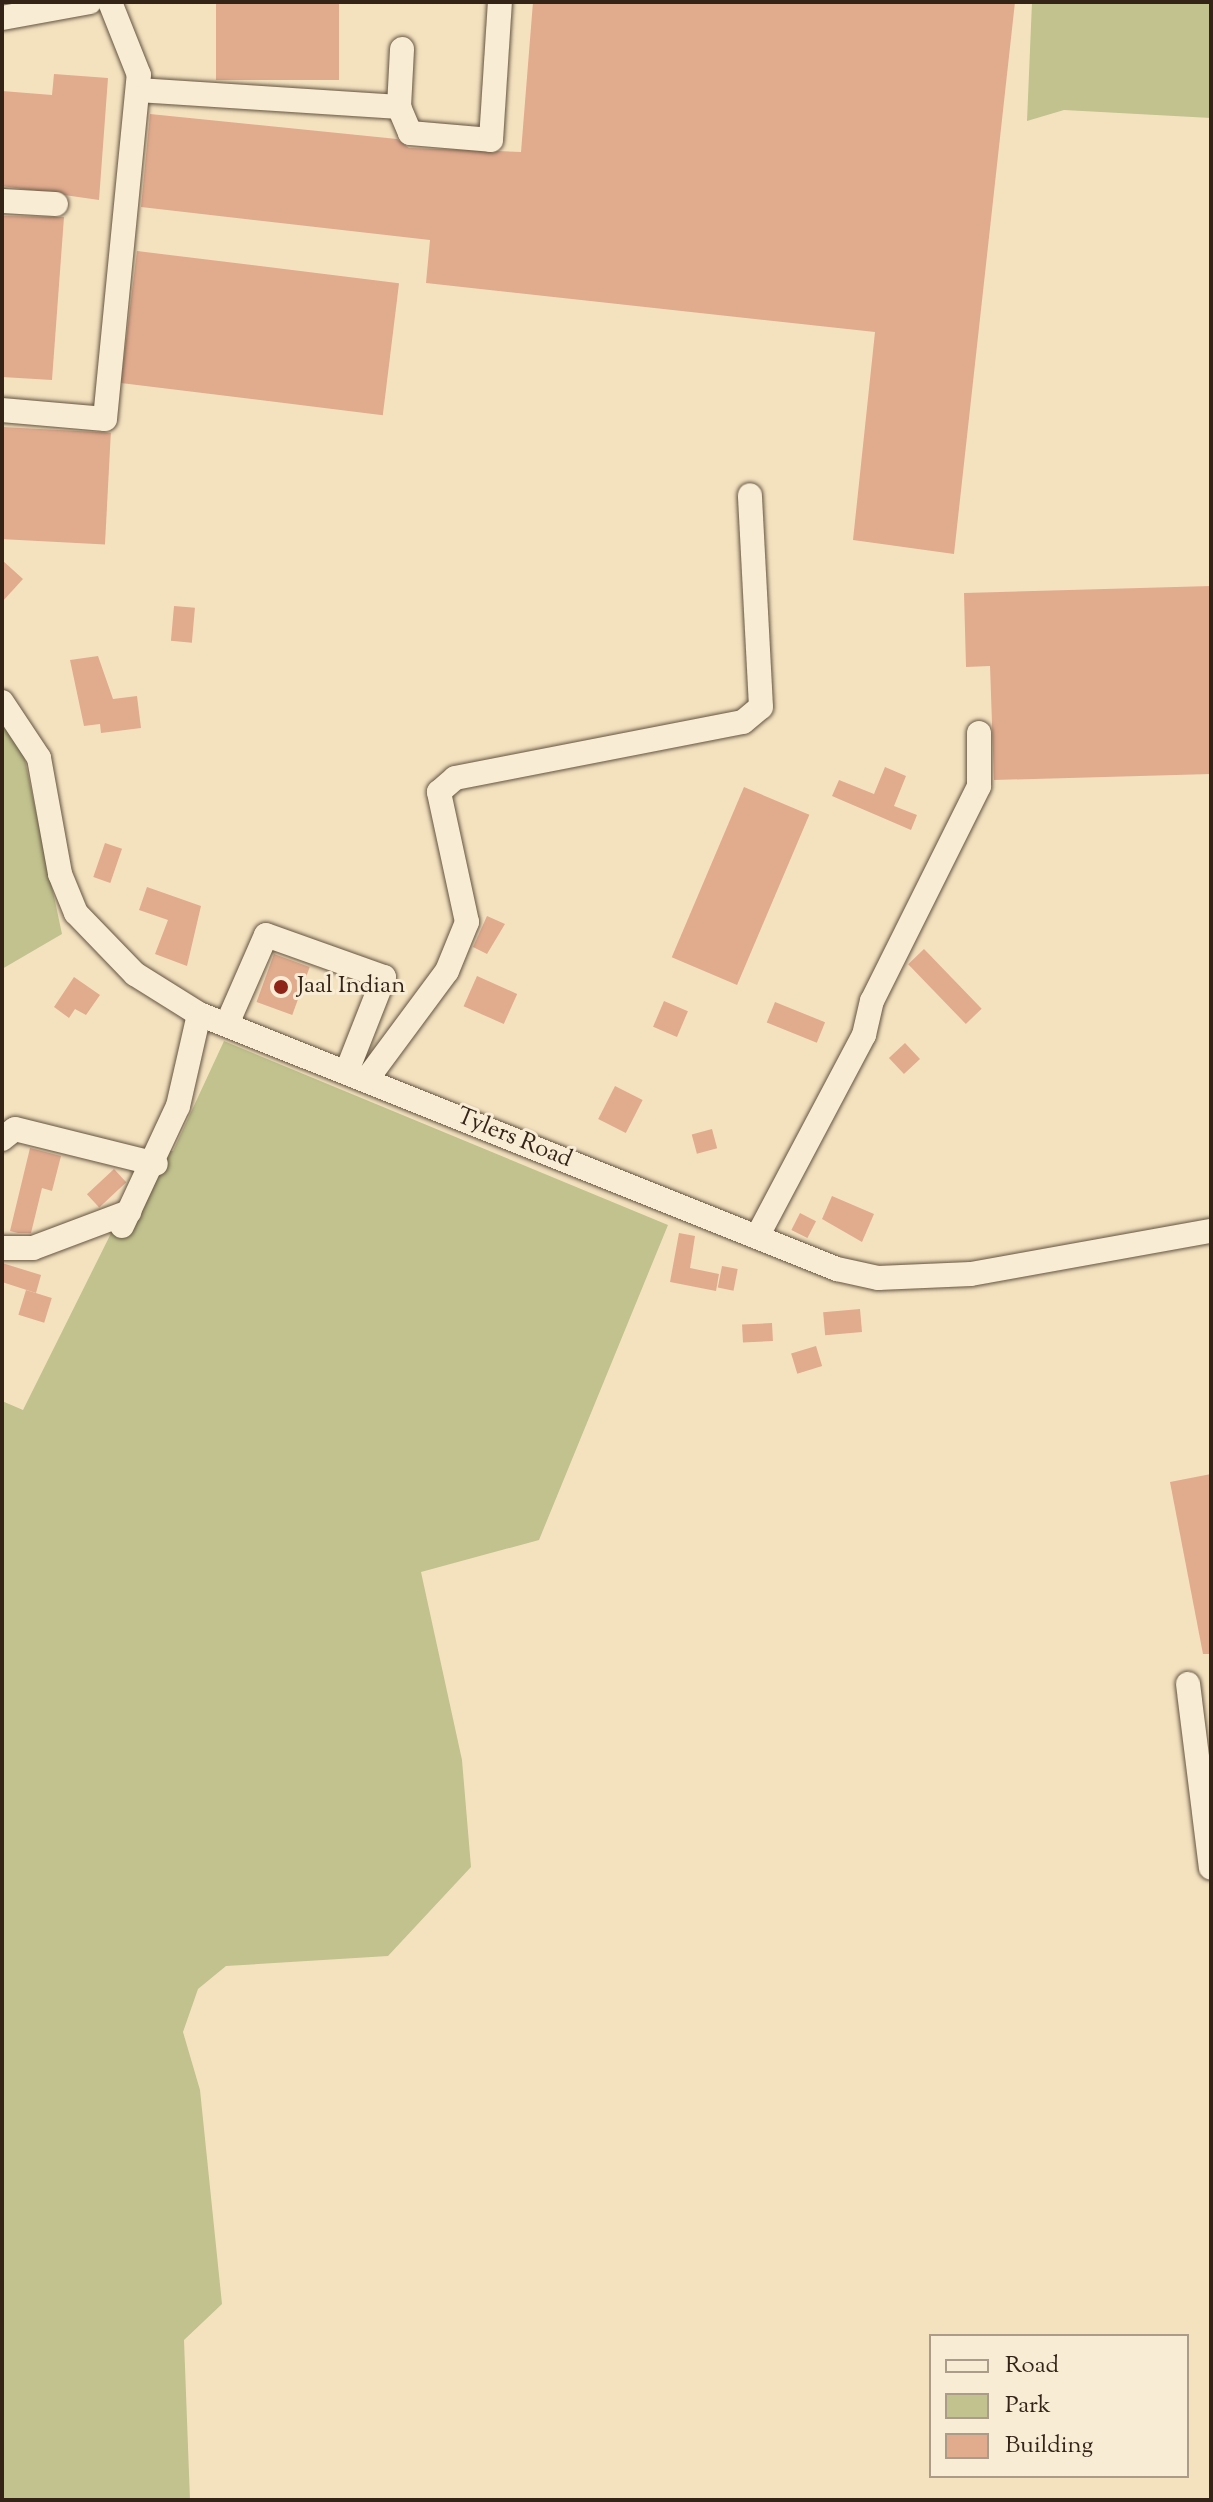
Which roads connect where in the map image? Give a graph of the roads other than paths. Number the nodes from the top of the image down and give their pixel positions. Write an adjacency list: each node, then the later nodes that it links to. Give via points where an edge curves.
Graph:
1 (90, 2): 4 (street)
2 (110, 2): 6 (street, via 130,38)
3 (500, 2): 7 (street, via 491,140 410,133)
4 (2, 18)
5 (402, 49): 7 (street)
6 (138, 90): 7 (street); 10 (street, via 105,419)
7 (399, 107)
8 (2, 201): 9 (street)
9 (56, 204)
10 (2, 410)
11 (750, 495): 16 (street, via 761,707 743,722 455,778 439,792 467,922 447,971)
12 (2, 702): 14 (street, Tylers Road, via 39,758 60,874 76,913 135,974)
13 (979, 733): 20 (street, via 979,786 872,1001 864,1035)
14 (199, 1014): 15 (street, Tylers Road); 18 (street)
15 (227, 1024): 16 (street, Tylers Road); 16 (street, via 266,935 384,977)
16 (357, 1075): 20 (street, Tylers Road)
17 (2, 1139): 18 (street, via 15,1129)
18 (156, 1164): 21 (street, via 126,1219 33,1248)
19 (1211, 1231): 20 (street, Tylers Road, via 922,1281 837,1269)
20 (757, 1237)
21 (2, 1248)
22 (1188, 1684): 23 (street)
23 (1211, 1868)

